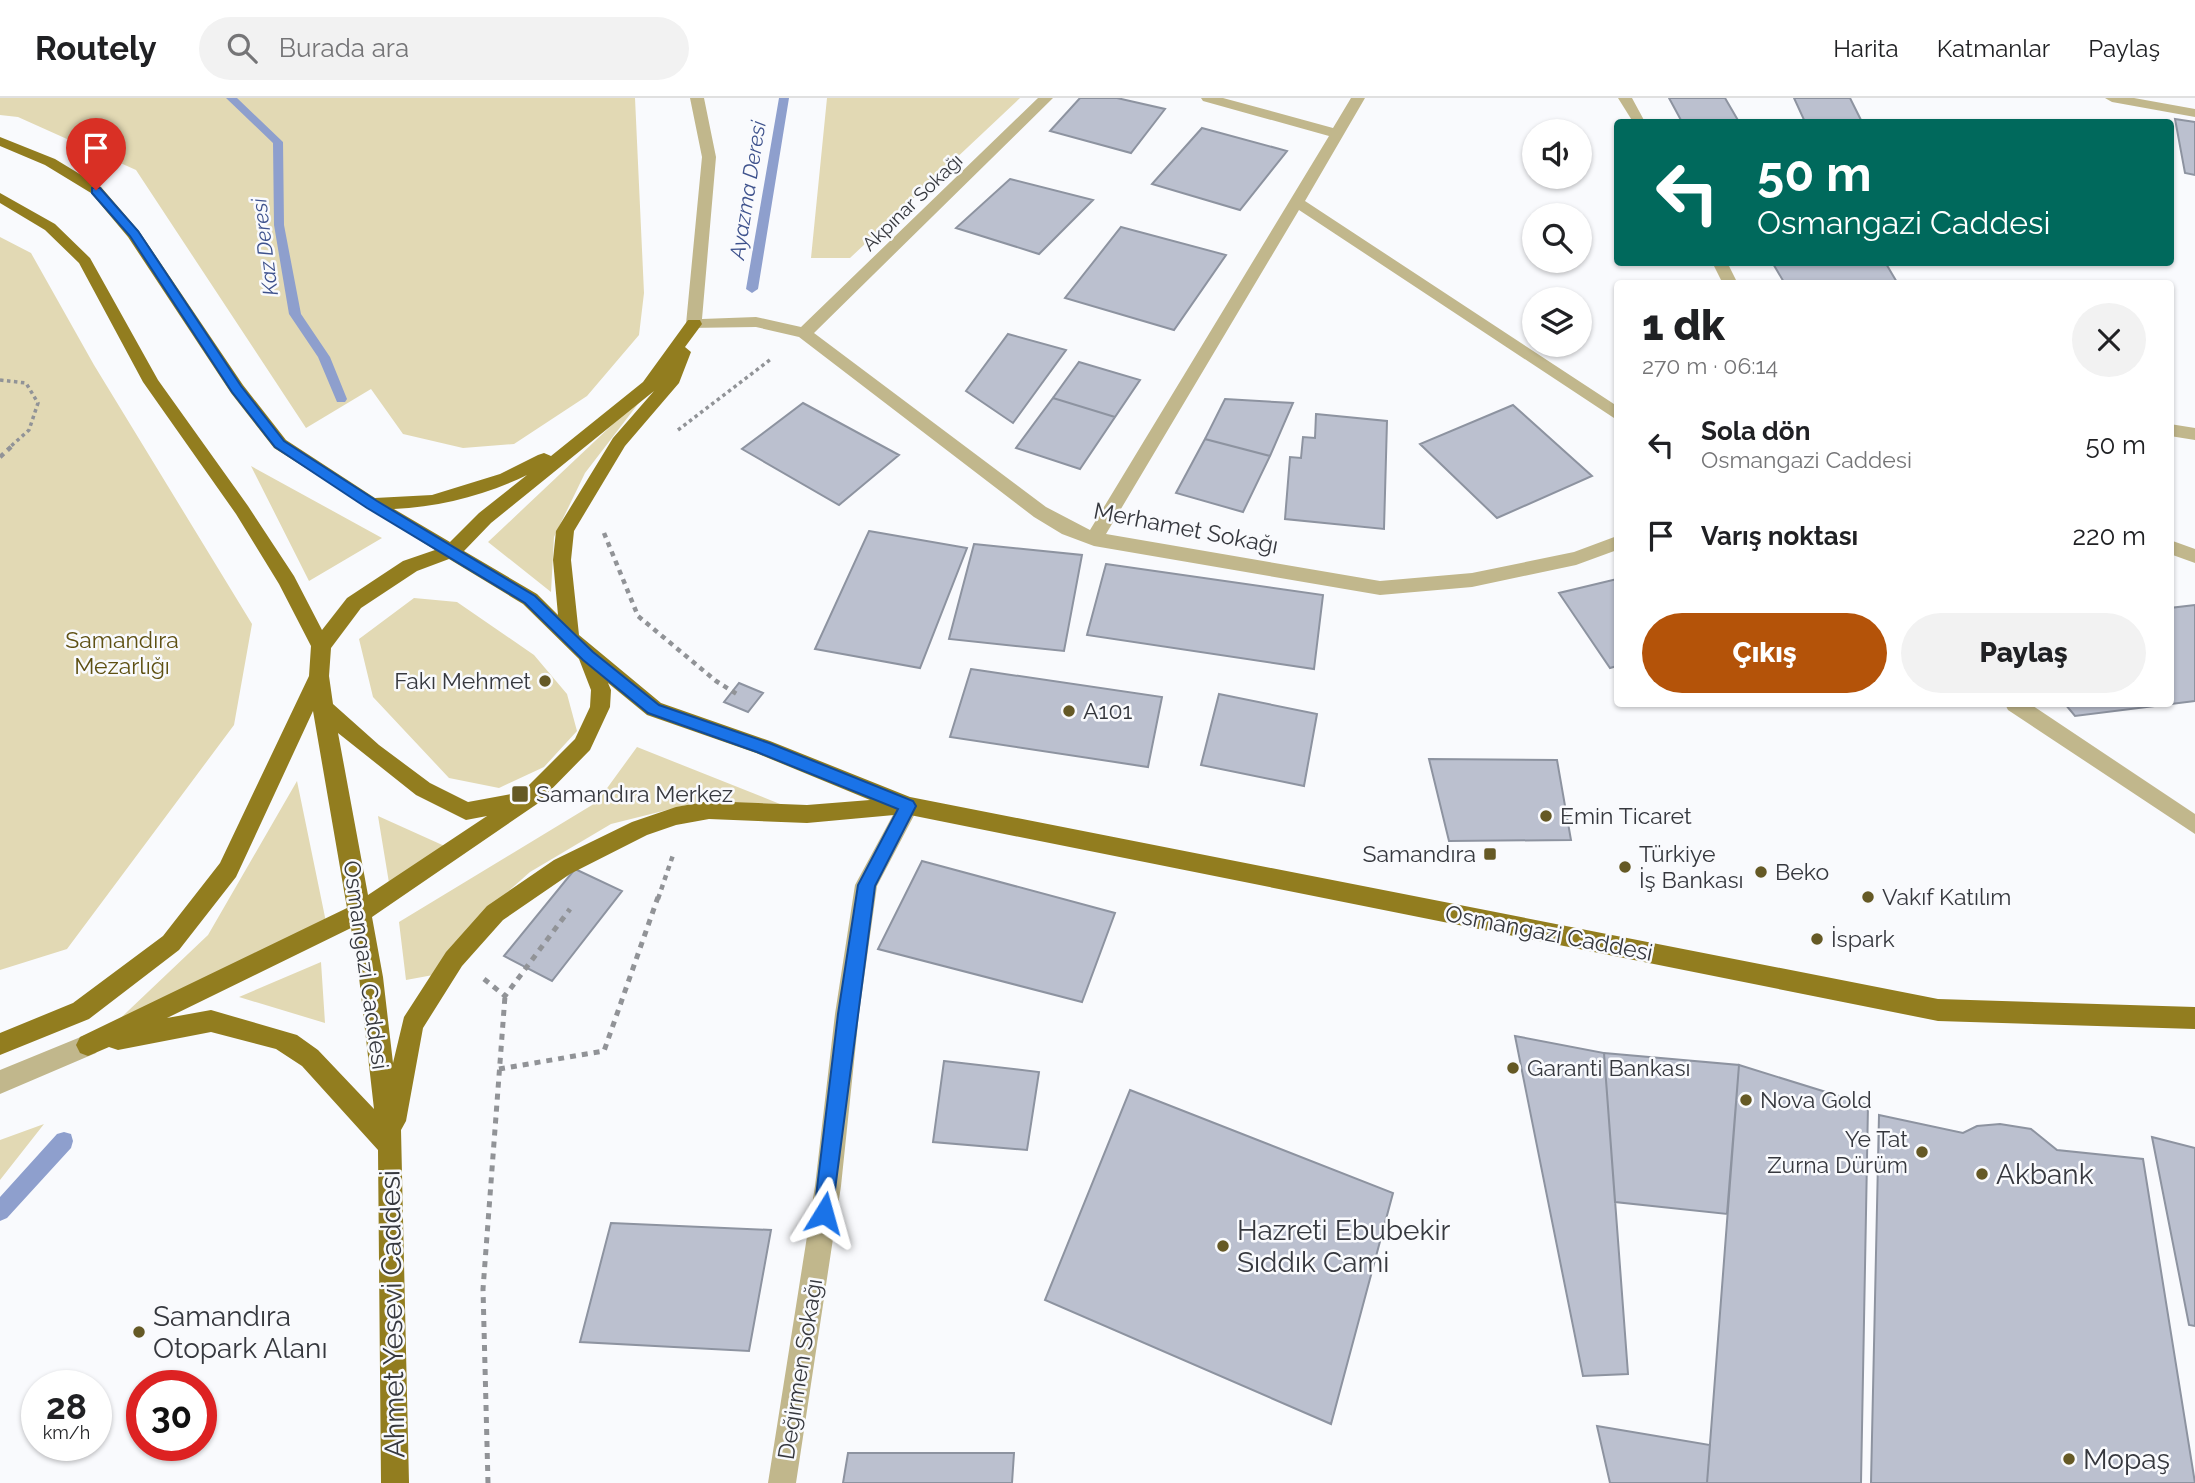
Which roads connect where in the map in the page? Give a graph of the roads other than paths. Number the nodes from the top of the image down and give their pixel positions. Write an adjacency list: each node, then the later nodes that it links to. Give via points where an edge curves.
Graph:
1 (697, 98): 14 (street, via 709,157)
2 (1046, 98): 15 (street, Akpınar Sokağı)
3 (1208, 98): 7 (street)
4 (1358, 98): 10 (street)
5 (1625, 98): 9 (street)
6 (2112, 98): 8 (street)
7 (1242, 102): 10 (street)
8 (2195, 113)
9 (1637, 119)
10 (1335, 133): 13 (street)
11 (0, 141): 20 (main road, Osmangazi Caddesi, via 50,162 96,190 134,234 237,389 280,444)
12 (0, 197): 27 (main road, via 50,227 85,261 151,382 242,510)
13 (1297, 202): 16 (street); 21 (street)
14 (694, 324): 15 (street, via 756,322); 19 (main road, via 649,386); 26 (main road, via 673,379 619,442 565,531 562,560)
15 (804, 333): 21 (street, Merhamet Sokağı, via 1040,512)
16 (1614, 412)
17 (2174, 431): 18 (street)
18 (2195, 434)
19 (587, 438): 20 (main road, via 506,478 443,498); 24 (main road, via 485,518)
20 (372, 504): 24 (main road, Osmangazi Caddesi)
21 (1094, 539): 22 (street, Merhamet Sokağı, via 1380,588 1472,580 1576,558)
22 (1614, 544)
23 (2174, 548): 25 (street)
24 (453, 551): 26 (main road, Osmangazi Caddesi, via 530,599); 27 (main road, via 410,566 354,603)
25 (2195, 556)
26 (570, 639): 28 (main road, Osmangazi Caddesi)
27 (321, 646): 29 (main road, Osmangazi Caddesi)
28 (588, 656): 32 (main road, via 601,690 600,707 583,744); 33 (main road, Osmangazi Caddesi, via 654,709)
29 (319, 676): 31 (main road, Osmangazi Caddesi); 37 (main road, via 228,870 171,943 81,1011)
30 (2019, 707): 34 (street)
31 (323, 708): 32 (main road, via 423,789 466,811); 35 (main road, Osmangazi Caddesi)
32 (530, 798): 35 (main road)
33 (908, 806): 36 (main road, Osmangazi Caddesi, via 1938,1010); 40 (main road, Osmangazi Caddesi, via 807,814 709,810 640,828 562,867 495,913 454,960 412,1025); 42 (street, Değirmen Sokağı, via 866,885 828,1186)
34 (2195, 825)
35 (361, 912): 38 (main road); 40 (main road, Osmangazi Caddesi)
36 (2195, 1018)
37 (0, 1044)
38 (88, 1045): 39 (street); 40 (main road, via 211,1021 289,1042 310,1058)
39 (0, 1082)
40 (390, 1145): 41 (main road, Ahmet Yesevi Caddesi)
41 (395, 1483)
42 (782, 1483)

